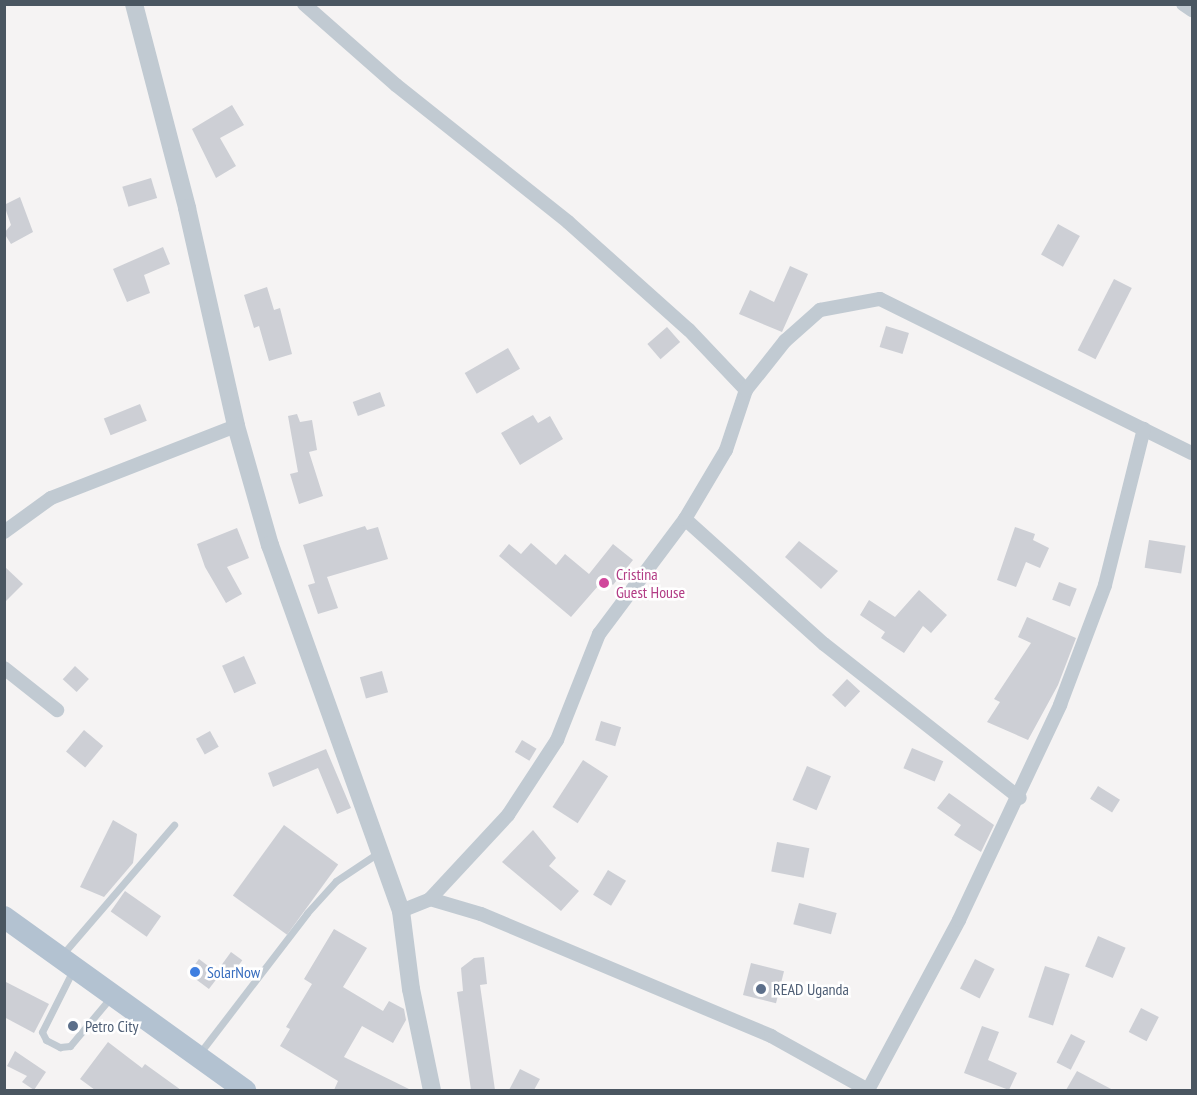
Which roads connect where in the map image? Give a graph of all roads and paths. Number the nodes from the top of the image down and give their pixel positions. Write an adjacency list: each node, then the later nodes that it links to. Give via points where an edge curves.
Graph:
1 (134, 4): 6 (street, via 187,208)
2 (304, 4): 5 (street, via 396,85 568,222 689,330)
3 (1183, 4): 4 (street)
4 (1192, 10)
5 (746, 390): 7 (street, via 785,341 820,310 880,299); 9 (street, via 726,450)
6 (236, 426): 10 (street, via 51,498); 15 (street, via 270,545)
7 (1144, 429): 8 (street); 13 (street, via 1105,585)
8 (1192, 453)
9 (685, 519): 13 (street, via 824,644); 16 (street, via 599,634 557,740 530,784 508,815)
10 (4, 532)
11 (4, 668): 12 (street)
12 (57, 710)
13 (1020, 798): 24 (street)
14 (174, 825): 19 (lane)
15 (380, 852): 17 (street); 21 (lane, via 336,881 321,897)
16 (430, 899): 17 (street); 24 (street, via 481,914 771,1036)
17 (401, 911): 23 (street, via 411,989)
18 (4, 917): 19 (main road)
19 (68, 962): 20 (main road); 20 (lane, via 42,1032 46,1040 60,1047 70,1046)
20 (113, 995): 21 (main road)
21 (198, 1056): 22 (main road)
22 (245, 1090)
23 (432, 1090)
24 (868, 1090)

